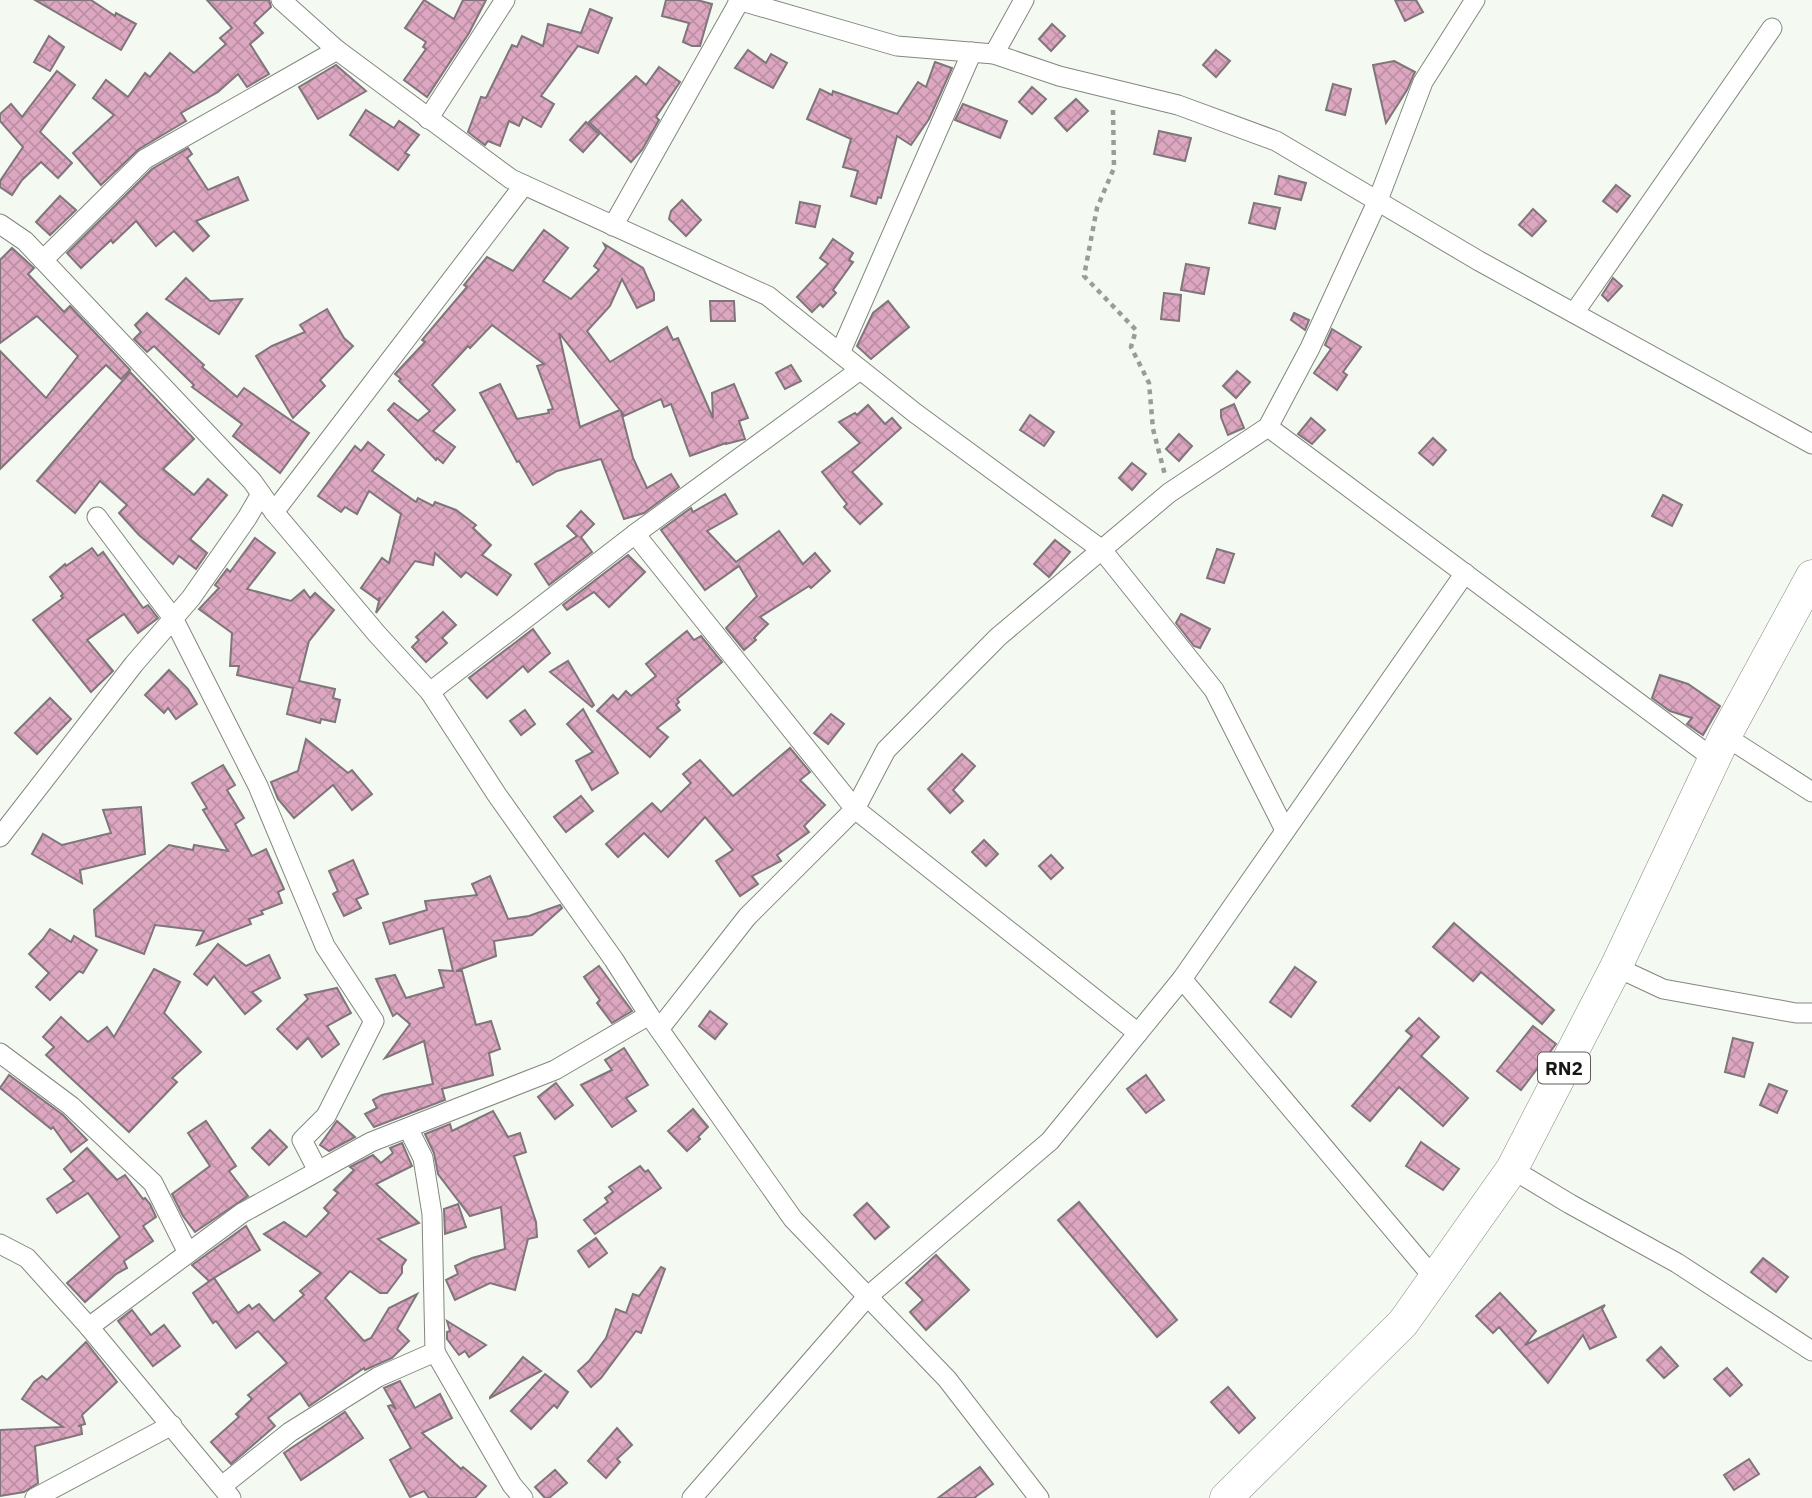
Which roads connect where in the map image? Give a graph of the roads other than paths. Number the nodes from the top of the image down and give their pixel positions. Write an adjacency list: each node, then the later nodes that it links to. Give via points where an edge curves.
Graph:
1 (281, 0): 7 (street)
2 (505, 0): 10 (street)
3 (739, 0): 8 (street, via 897,46); 14 (street)
4 (1024, 0): 9 (street)
5 (1475, 0): 12 (street, via 1423,82)
6 (1772, 28): 16 (street)
7 (337, 50): 10 (street); 15 (street, via 145,159)
8 (972, 52): 9 (street); 17 (street)
9 (994, 54): 12 (street, via 1178,106 1276,141)
10 (428, 119): 11 (street)
11 (524, 185): 14 (street); 22 (street)
12 (1378, 200): 16 (street); 19 (street)
13 (0, 224): 15 (street)
14 (613, 226): 17 (street, via 768,296)
15 (43, 260): 21 (street)
16 (1574, 313): 20 (street)
17 (840, 353): 18 (street)
18 (860, 370): 24 (street); 25 (street)
19 (1268, 427): 25 (street, via 1169,493); 26 (street)
20 (1812, 444)
21 (261, 494): 22 (street); 28 (street)
22 (274, 512): 29 (street)
23 (97, 517): 28 (street)
24 (635, 534): 29 (street); 32 (street)
25 (1102, 550): 32 (street, via 998,637 886,750); 33 (street, via 1214,690)
26 (1465, 573): 30 (street); 33 (street)
27 (1812, 576): 30 (highway, RN2)
28 (173, 618): 34 (street); 43 (street, via 258,786 325,946 374,1021 326,1116 302,1139)
29 (430, 692): 38 (street)
30 (1719, 747): 31 (street); 35 (highway, RN2)
31 (1812, 792)
32 (855, 809): 38 (street, via 747,917); 39 (street)
33 (1285, 830): 36 (street)
34 (0, 837)
35 (1616, 967): 37 (street, via 1663,989); 42 (highway, RN2)
36 (1182, 979): 39 (street); 46 (street)
37 (1812, 1013)
38 (654, 1021): 41 (street, via 555,1070); 47 (street, via 793,1219)
39 (1138, 1033): 47 (street, via 1050,1141)
40 (0, 1053): 45 (street, via 71,1105 153,1183)
41 (408, 1128): 43 (street); 50 (street, via 423,1158 432,1214)
42 (1512, 1169): 46 (highway, RN2); 49 (street, via 1677,1263)
43 (318, 1171): 45 (street, via 242,1213)
44 (0, 1244): 48 (street, via 27,1258)
45 (188, 1253): 48 (street)
46 (1434, 1278): 57 (highway, RN2, via 1403,1323)
47 (867, 1297): 55 (street); 56 (street, via 947,1379)
48 (89, 1327): 51 (street)
49 (1812, 1351)
50 (435, 1352): 52 (street, via 378,1377 290,1432); 54 (street)
51 (172, 1425): 52 (street); 53 (street)
52 (227, 1492)
53 (35, 1498)
54 (523, 1498)
55 (692, 1498)
56 (1040, 1498)
57 (1226, 1498)

